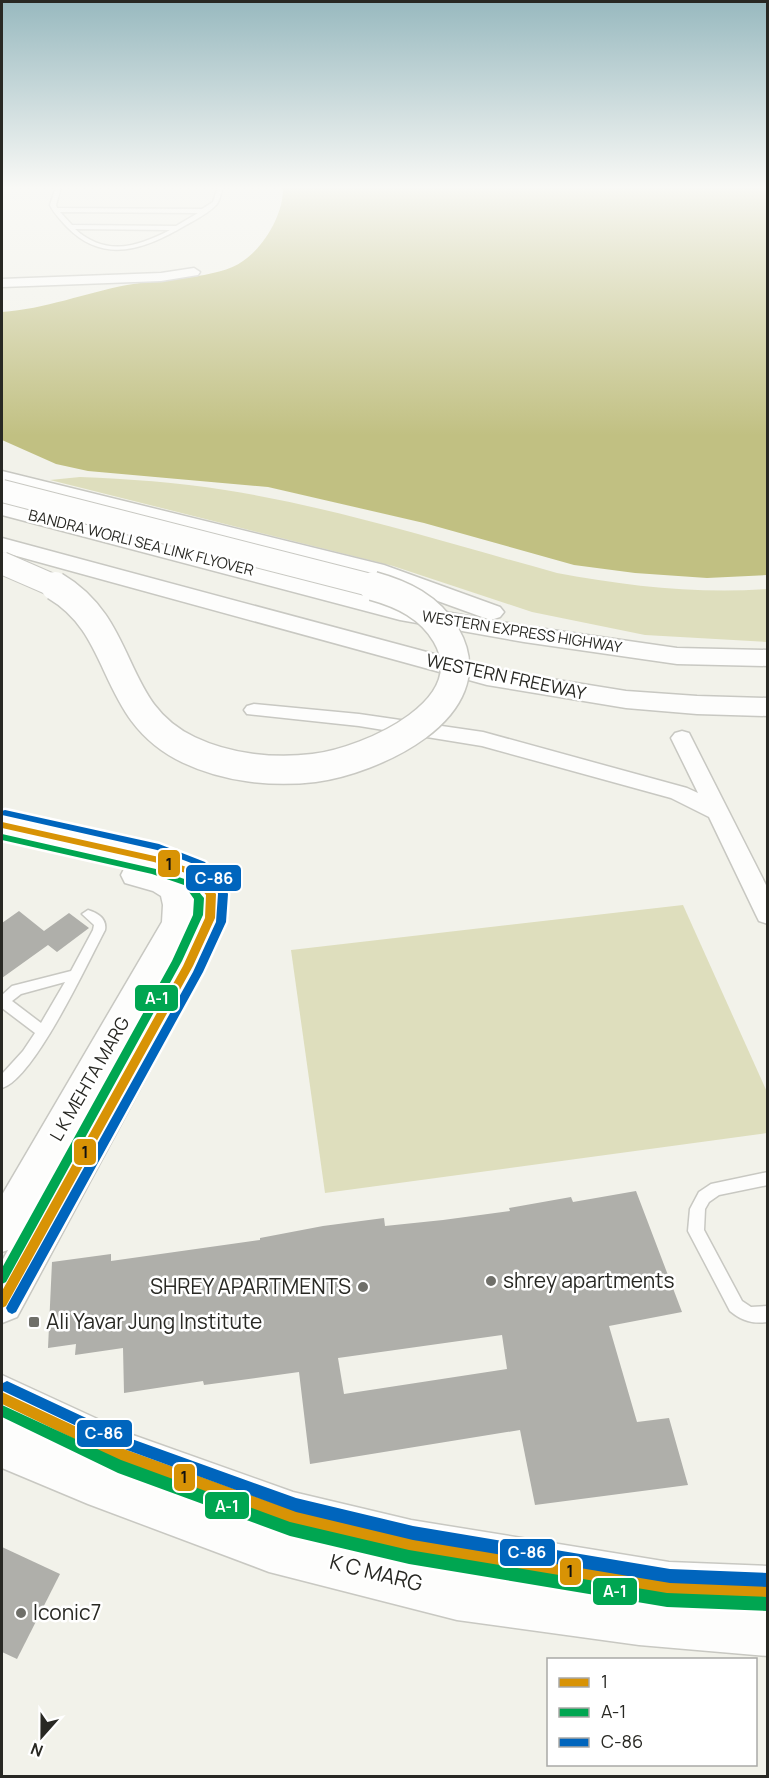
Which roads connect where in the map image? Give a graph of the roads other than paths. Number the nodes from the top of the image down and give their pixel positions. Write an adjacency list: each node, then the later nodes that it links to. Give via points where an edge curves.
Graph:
1 (194, 272): 2 (street, via 161,277)
2 (2, 283)
3 (2, 478): 10 (main road, via 375,570 493,613)
4 (2, 490): 7 (main road, bridge, via 351,579 404,597 439,625 450,641 455,660 453,678 446,699 432,716 408,735 360,756 327,766 295,769 261,769 219,761 182,748 149,723 125,686 109,645 78,603 40,577)
5 (2, 508): 8 (main road, BANDRA WORLI SEA LINK FLYOVER)
6 (2, 545): 9 (main road, BANDRA WORLI SEA LINK FLYOVER)
7 (2, 563)
8 (280, 579): 10 (main road, WESTERN EXPRESS HIGHWAY, via 400,612)
9 (250, 611): 12 (main road, WESTERN FREEWAY, via 487,677 553,691 645,702)
10 (666, 654): 11 (main road, WESTERN EXPRESS HIGHWAY)
11 (768, 658)
12 (768, 708)
13 (254, 710): 15 (street, via 359,720 483,739 679,793)
14 (682, 738): 15 (street)
15 (718, 812): 19 (street)
16 (2, 825): 21 (main road, L K MEHTA MARG, via 156,859 194,873 211,894 210,918 188,966)
17 (2, 845): 21 (main road, L K MEHTA MARG, via 164,882 176,890 179,922)
18 (88, 914): 20 (lane, via 100,927)
19 (768, 915)
20 (74, 975): 22 (lane); 22 (lane, via 17,990 6,999)
21 (152, 1000): 24 (main road, L K MEHTA MARG)
22 (43, 1032): 23 (lane, via 12,1075)
23 (2, 1082)
24 (64, 1157): 26 (main road, L K MEHTA MARG, via 19,1191); 27 (main road, L K MEHTA MARG)
25 (768, 1179): 28 (lane, via 716,1189 704,1197 698,1209 696,1231 736,1306 753,1317)
26 (2, 1233)
27 (7, 1280)
28 (768, 1314)
29 (2, 1412): 30 (main road, K C MARG, via 88,1480 269,1547 446,1591 639,1619)
30 (765, 1617)

